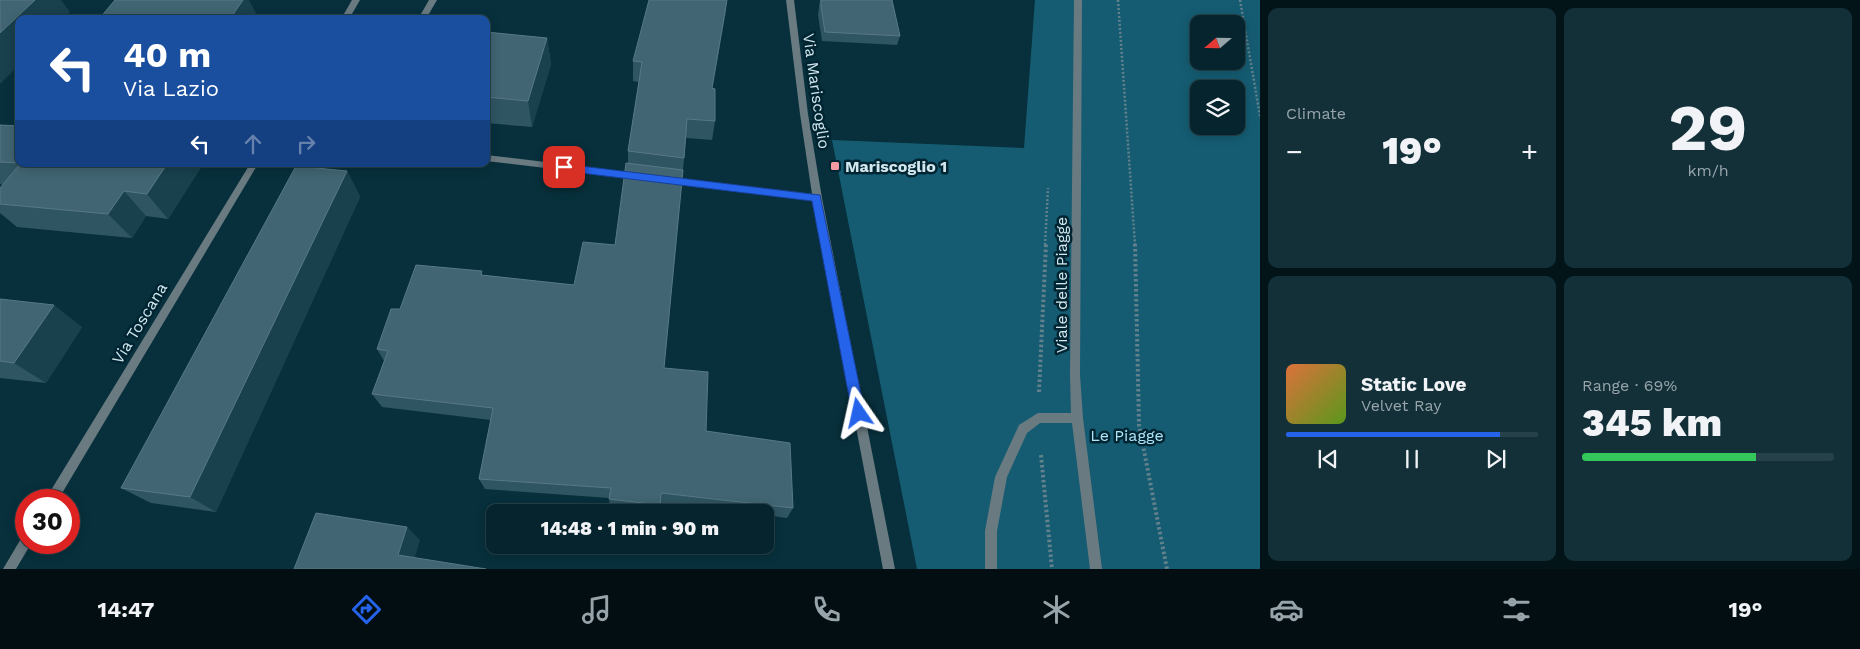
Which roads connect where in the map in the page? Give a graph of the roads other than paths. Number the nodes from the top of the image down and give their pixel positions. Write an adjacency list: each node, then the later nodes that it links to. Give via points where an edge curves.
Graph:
1 (356, 0): 5 (street)
2 (433, 0): 6 (street)
3 (790, 0): 9 (street, Via Mariscoglio)
4 (1078, 0): 10 (street, Viale delle Piagge)
5 (347, 15)
6 (424, 15)
7 (490, 158): 9 (street)
8 (252, 167): 11 (street, Via Toscana)
9 (817, 198): 14 (street, Via Mariscoglio)
10 (1077, 418): 15 (street, via 1038,418 1023,429 1001,477 991,531); 16 (street, Viale delle Piagge)
11 (58, 489)
12 (18, 554): 13 (street)
13 (9, 569)
14 (890, 569)
15 (991, 569)
16 (1096, 569)

